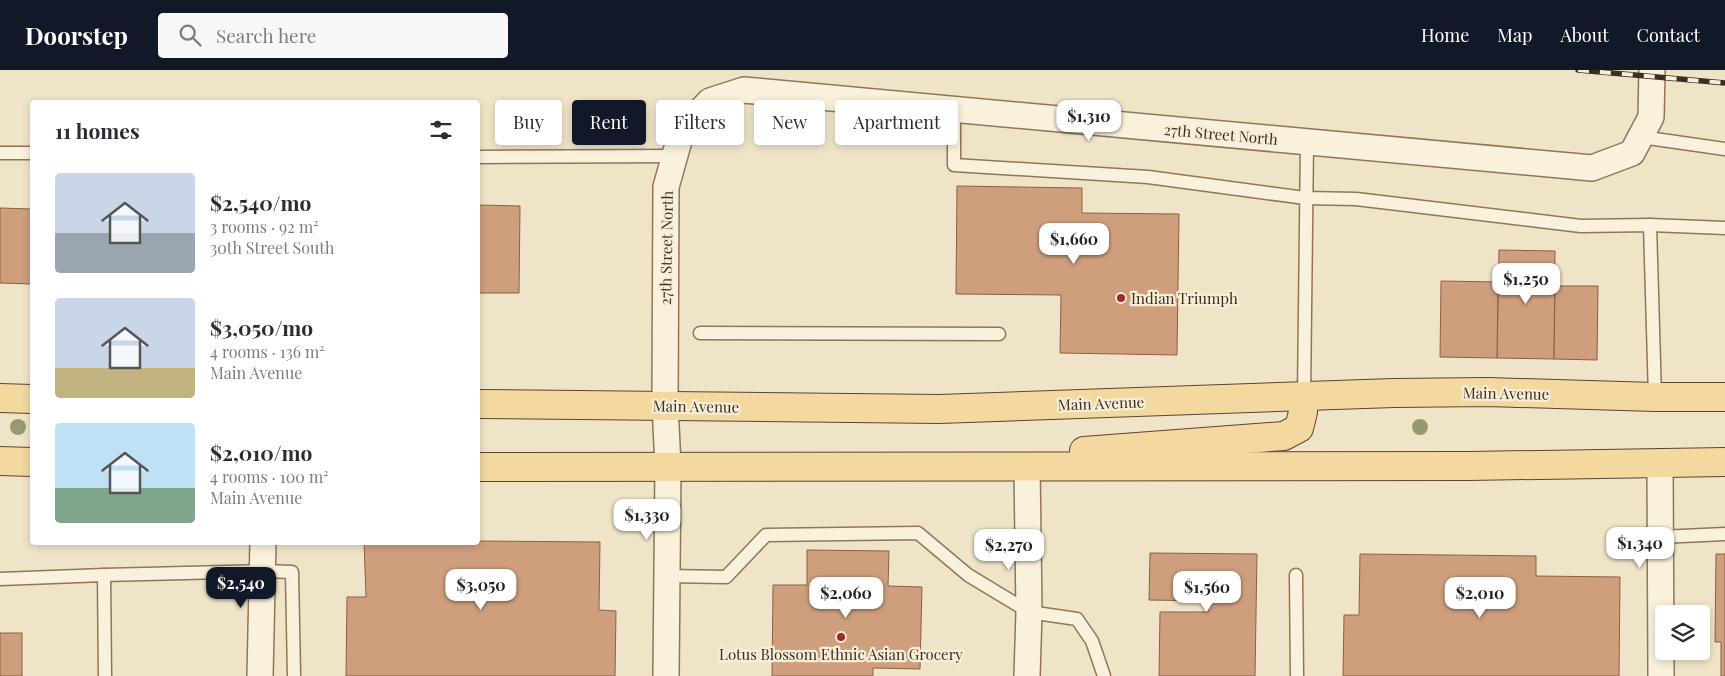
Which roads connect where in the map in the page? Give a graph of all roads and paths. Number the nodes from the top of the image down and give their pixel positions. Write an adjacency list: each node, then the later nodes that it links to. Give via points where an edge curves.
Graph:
1 (1652, 70): 4 (street, 27th Street North, via 1651,117)
2 (855, 100): 10 (street, 27th Street North, via 744,90 710,101 682,130)
3 (958, 109): 5 (street, 27th Street North)
4 (1641, 137): 5 (street, 27th Street North, via 1632,153 1592,168); 7 (lane)
5 (1307, 142): 12 (lane)
6 (954, 145): 12 (lane, via 954,165 1148,177)
7 (1725, 149)
8 (0, 153): 9 (lane)
9 (30, 153)
10 (674, 156): 11 (lane); 23 (street, 27th Street North, via 666,187)
11 (480, 157)
12 (1305, 198): 13 (lane, via 1356,199 1580,226); 17 (lane)
13 (1650, 226): 14 (lane); 18 (lane)
14 (1725, 228)
15 (700, 333): 16 (lane)
16 (999, 334)
17 (1304, 396): 18 (main road, Main Avenue, via 1488,392); 23 (main road, Main Avenue, via 939,409); 29 (main road, via 1299,428 1284,436 1108,448)
18 (1655, 397): 19 (main road, Main Avenue)
19 (1725, 397)
20 (0, 398): 21 (main road)
21 (30, 398)
22 (480, 404): 23 (main road, Main Avenue)
23 (665, 406): 28 (street, 27th Street North)
24 (0, 461): 25 (main road)
25 (30, 462)
26 (1660, 462): 27 (main road); 31 (main road); 33 (street)
27 (1725, 462)
28 (668, 466): 29 (main road); 30 (main road); 38 (street, 27th Street North)
29 (972, 466): 31 (main road)
30 (480, 467)
31 (1027, 467): 40 (street)
32 (1725, 534): 33 (lane)
33 (1660, 537): 48 (street)
34 (263, 545): 35 (street)
35 (262, 571): 37 (lane); 42 (street); 43 (lane, via 292,572)
36 (1296, 574): 47 (lane)
37 (104, 575): 39 (lane); 41 (lane)
38 (667, 576): 40 (lane, via 726,578 766,535 918,533 968,575); 44 (street, 27th Street North)
39 (0, 579)
40 (1029, 612): 45 (street); 46 (lane, via 1077,619 1092,641)
41 (105, 676)
42 (260, 676)
43 (294, 676)
44 (666, 676)
45 (1028, 676)
46 (1104, 676)
47 (1297, 676)
48 (1662, 676)

